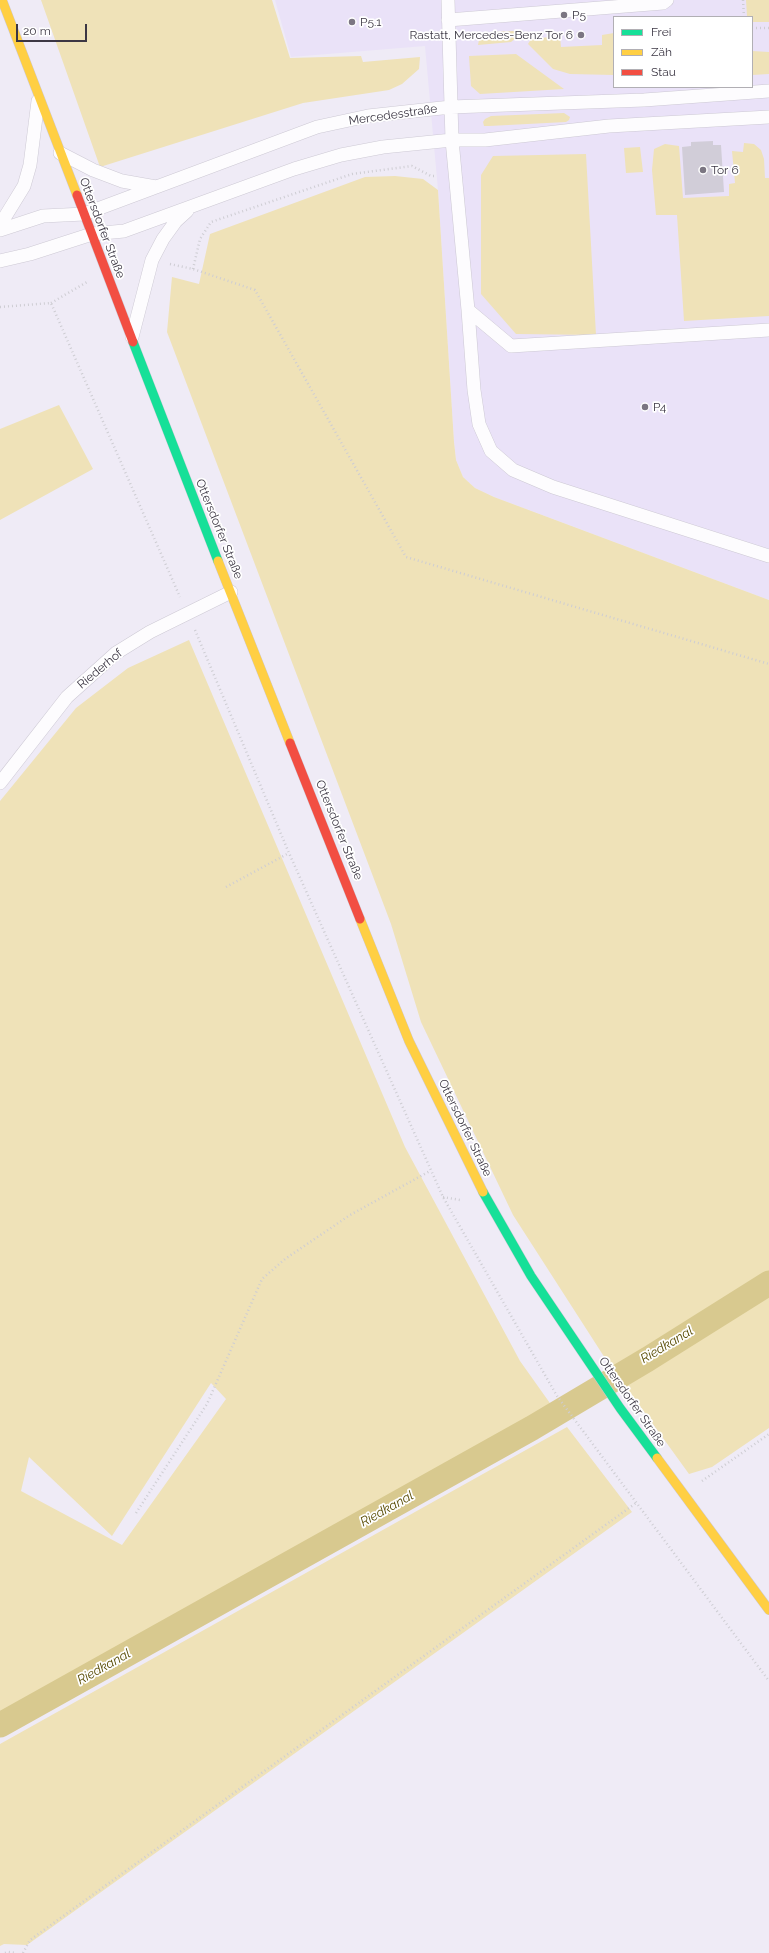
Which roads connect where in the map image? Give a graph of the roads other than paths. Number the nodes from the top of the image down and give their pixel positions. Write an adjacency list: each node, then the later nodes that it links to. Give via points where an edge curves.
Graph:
1 (2, 0): 6 (street, Ottersdorfer Straße)
2 (448, 0): 4 (lane)
3 (667, 0): 4 (lane, via 663,3)
4 (448, 20): 7 (lane)
5 (769, 91): 7 (lane, Mercedesstraße, via 670,98)
6 (38, 98): 10 (street, Ottersdorfer Straße); 14 (lane, via 26,179)
7 (451, 107): 9 (lane); 11 (lane, Mercedesstraße, via 368,116 317,127)
8 (769, 117): 9 (lane, via 609,126 485,140)
9 (452, 140): 12 (lane, via 341,154); 18 (lane)
10 (60, 154): 11 (lane, via 122,181); 13 (street, Ottersdorfer Straße)
11 (158, 187): 13 (lane, Mercedesstraße)
12 (191, 207): 16 (lane, via 124,231); 20 (lane, via 171,227 152,260)
13 (84, 214): 15 (lane, Mercedesstraße, via 43,216); 16 (street, Ottersdorfer Straße)
14 (0, 225)
15 (0, 230)
16 (92, 234): 17 (lane); 20 (street, Ottersdorfer Straße)
17 (0, 261)
18 (468, 310): 19 (lane, via 511,346); 21 (lane, via 479,424 491,451 513,470 553,487)
19 (769, 330)
20 (132, 340): 22 (street, Ottersdorfer Straße)
21 (769, 556)
22 (232, 592): 23 (lane, Riederhof, via 150,632 116,653 73,692); 24 (street, Ottersdorfer Straße, via 409,1040 485,1196 532,1276 620,1408)
23 (0, 783)
24 (769, 1610)

